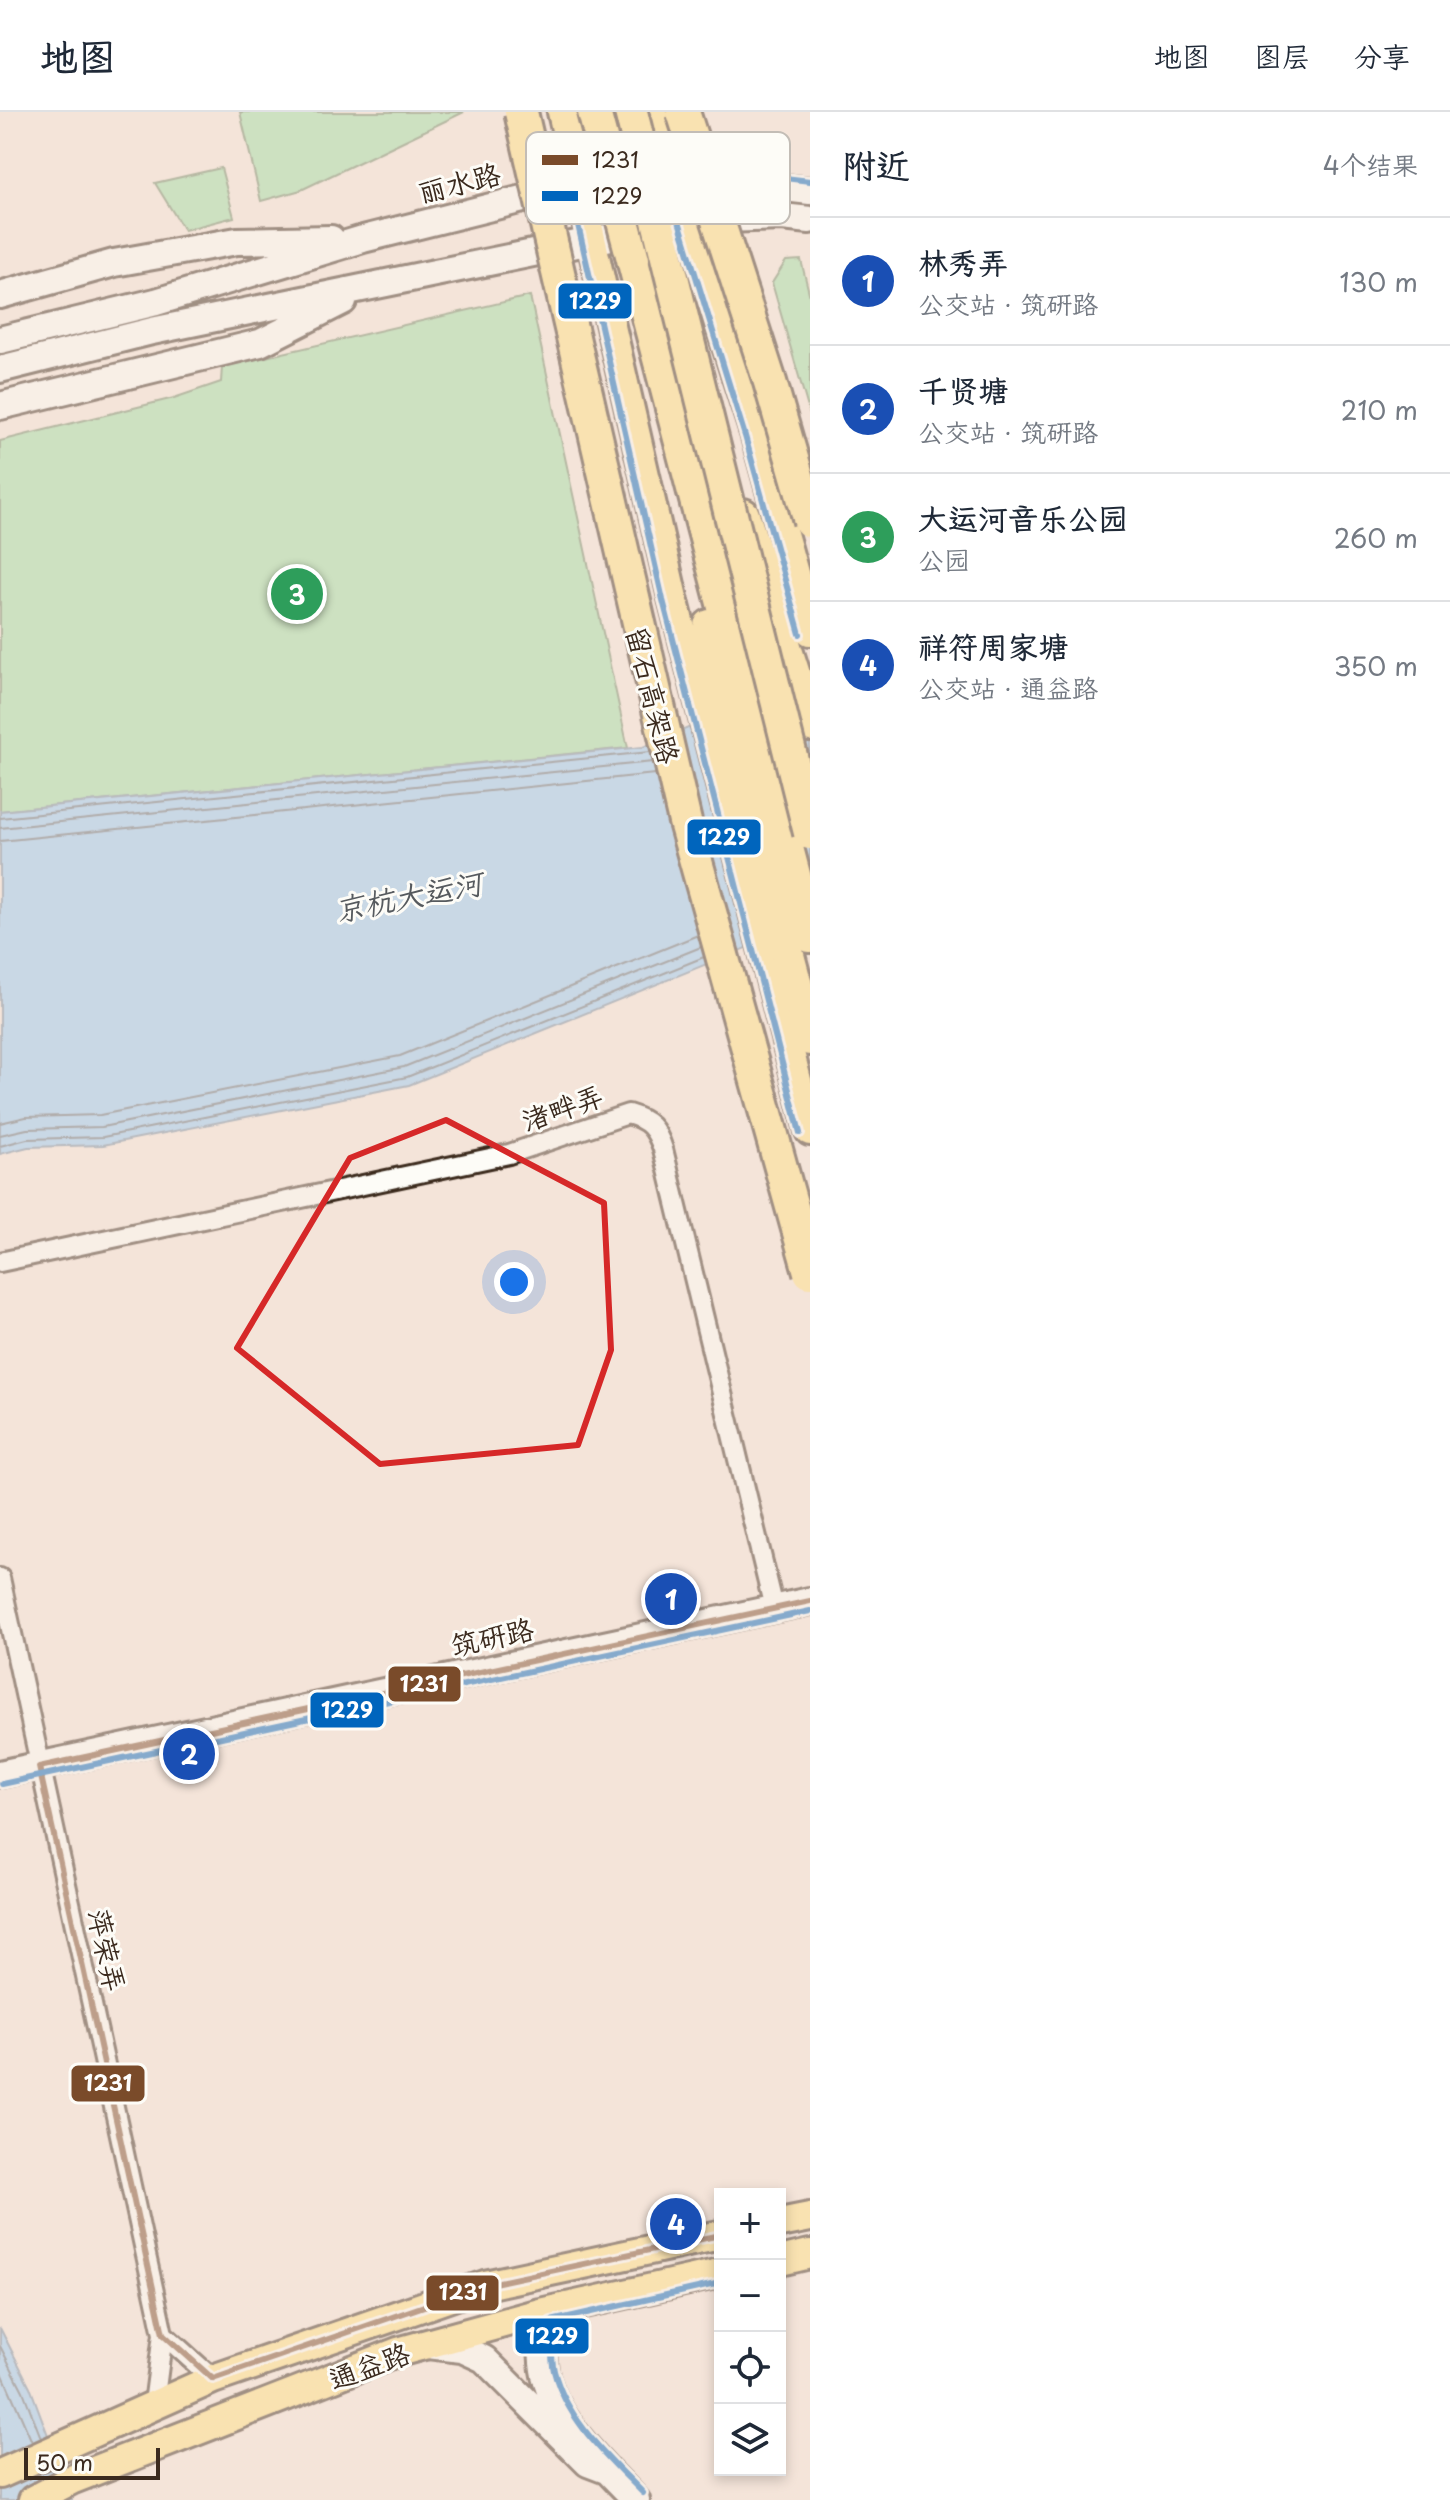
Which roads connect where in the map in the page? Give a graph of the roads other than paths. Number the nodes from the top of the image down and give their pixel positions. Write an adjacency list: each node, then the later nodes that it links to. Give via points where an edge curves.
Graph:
1 (521, 112): 12 (highway, 留石高架路, bridge)
2 (562, 112): 7 (main road)
3 (594, 112): 8 (highway, bridge)
4 (631, 112): 9 (highway, bridge)
5 (652, 112): 10 (main road)
6 (683, 112): 11 (highway, bridge)
7 (567, 132)
8 (599, 132)
9 (636, 132)
10 (659, 132)
11 (689, 132)
12 (526, 134)
13 (790, 189): 14 (street, 丽水路)
14 (810, 191)
15 (526, 198): 25 (street, 丽水路)
16 (790, 218): 17 (street)
17 (810, 220)
18 (547, 224): 42 (highway, 留石高架路, bridge, via 685,822)
19 (587, 224): 26 (main road)
20 (623, 224): 31 (highway, bridge)
21 (659, 224): 33 (highway, bridge)
22 (671, 224): 26 (street)
23 (690, 224): 35 (main road)
24 (719, 224): 34 (highway, bridge)
25 (363, 239): 28 (street, 丽水路, via 237,241 114,263); 29 (street, 丽水路, via 156,302)
26 (591, 242): 27 (street); 40 (main road, via 673,598)
27 (372, 285): 30 (street); 32 (street, via 260,343)
28 (0, 295)
29 (0, 340)
30 (0, 369)
31 (669, 402): 38 (highway); 39 (highway, via 735,754)
32 (0, 406)
33 (712, 432): 36 (highway, bridge, via 762,566); 37 (highway, bridge)
34 (810, 521)
35 (809, 626)
36 (810, 725)
37 (810, 833)
38 (810, 936)
39 (810, 1039)
40 (810, 1131)
41 (0, 1262): 45 (street, 渚畔弄, via 509,1154 628,1114 644,1119 656,1130 663,1149)
42 (810, 1272)
43 (0, 1578): 46 (street, 萍荣弄)
44 (810, 1601): 45 (street, 筑研路)
45 (774, 1608): 46 (street, 筑研路)
46 (39, 1767): 47 (street, 筑研路); 57 (street, 萍荣弄)
47 (0, 1774)
48 (810, 2217): 49 (main road)
49 (786, 2222)
50 (714, 2236): 59 (main road, 通益路, via 485,2285)
51 (714, 2241): 55 (main road)
52 (810, 2254): 53 (main road)
53 (784, 2260)
54 (714, 2274): 55 (main road, 通益路)
55 (669, 2284): 56 (main road, 通益路)
56 (540, 2313): 58 (main road, 通益路); 61 (street, via 545,2374 553,2394 574,2430)
57 (163, 2334): 59 (street); 60 (street, 萍荣弄)
58 (424, 2345): 61 (street, via 462,2349 484,2359 588,2463); 63 (main road, 通益路, via 71,2480)
59 (213, 2379): 60 (main road, 通益路)
60 (154, 2404): 62 (main road, 通益路)
61 (609, 2471): 64 (street)
62 (0, 2474)
63 (33, 2500)
64 (636, 2500)

